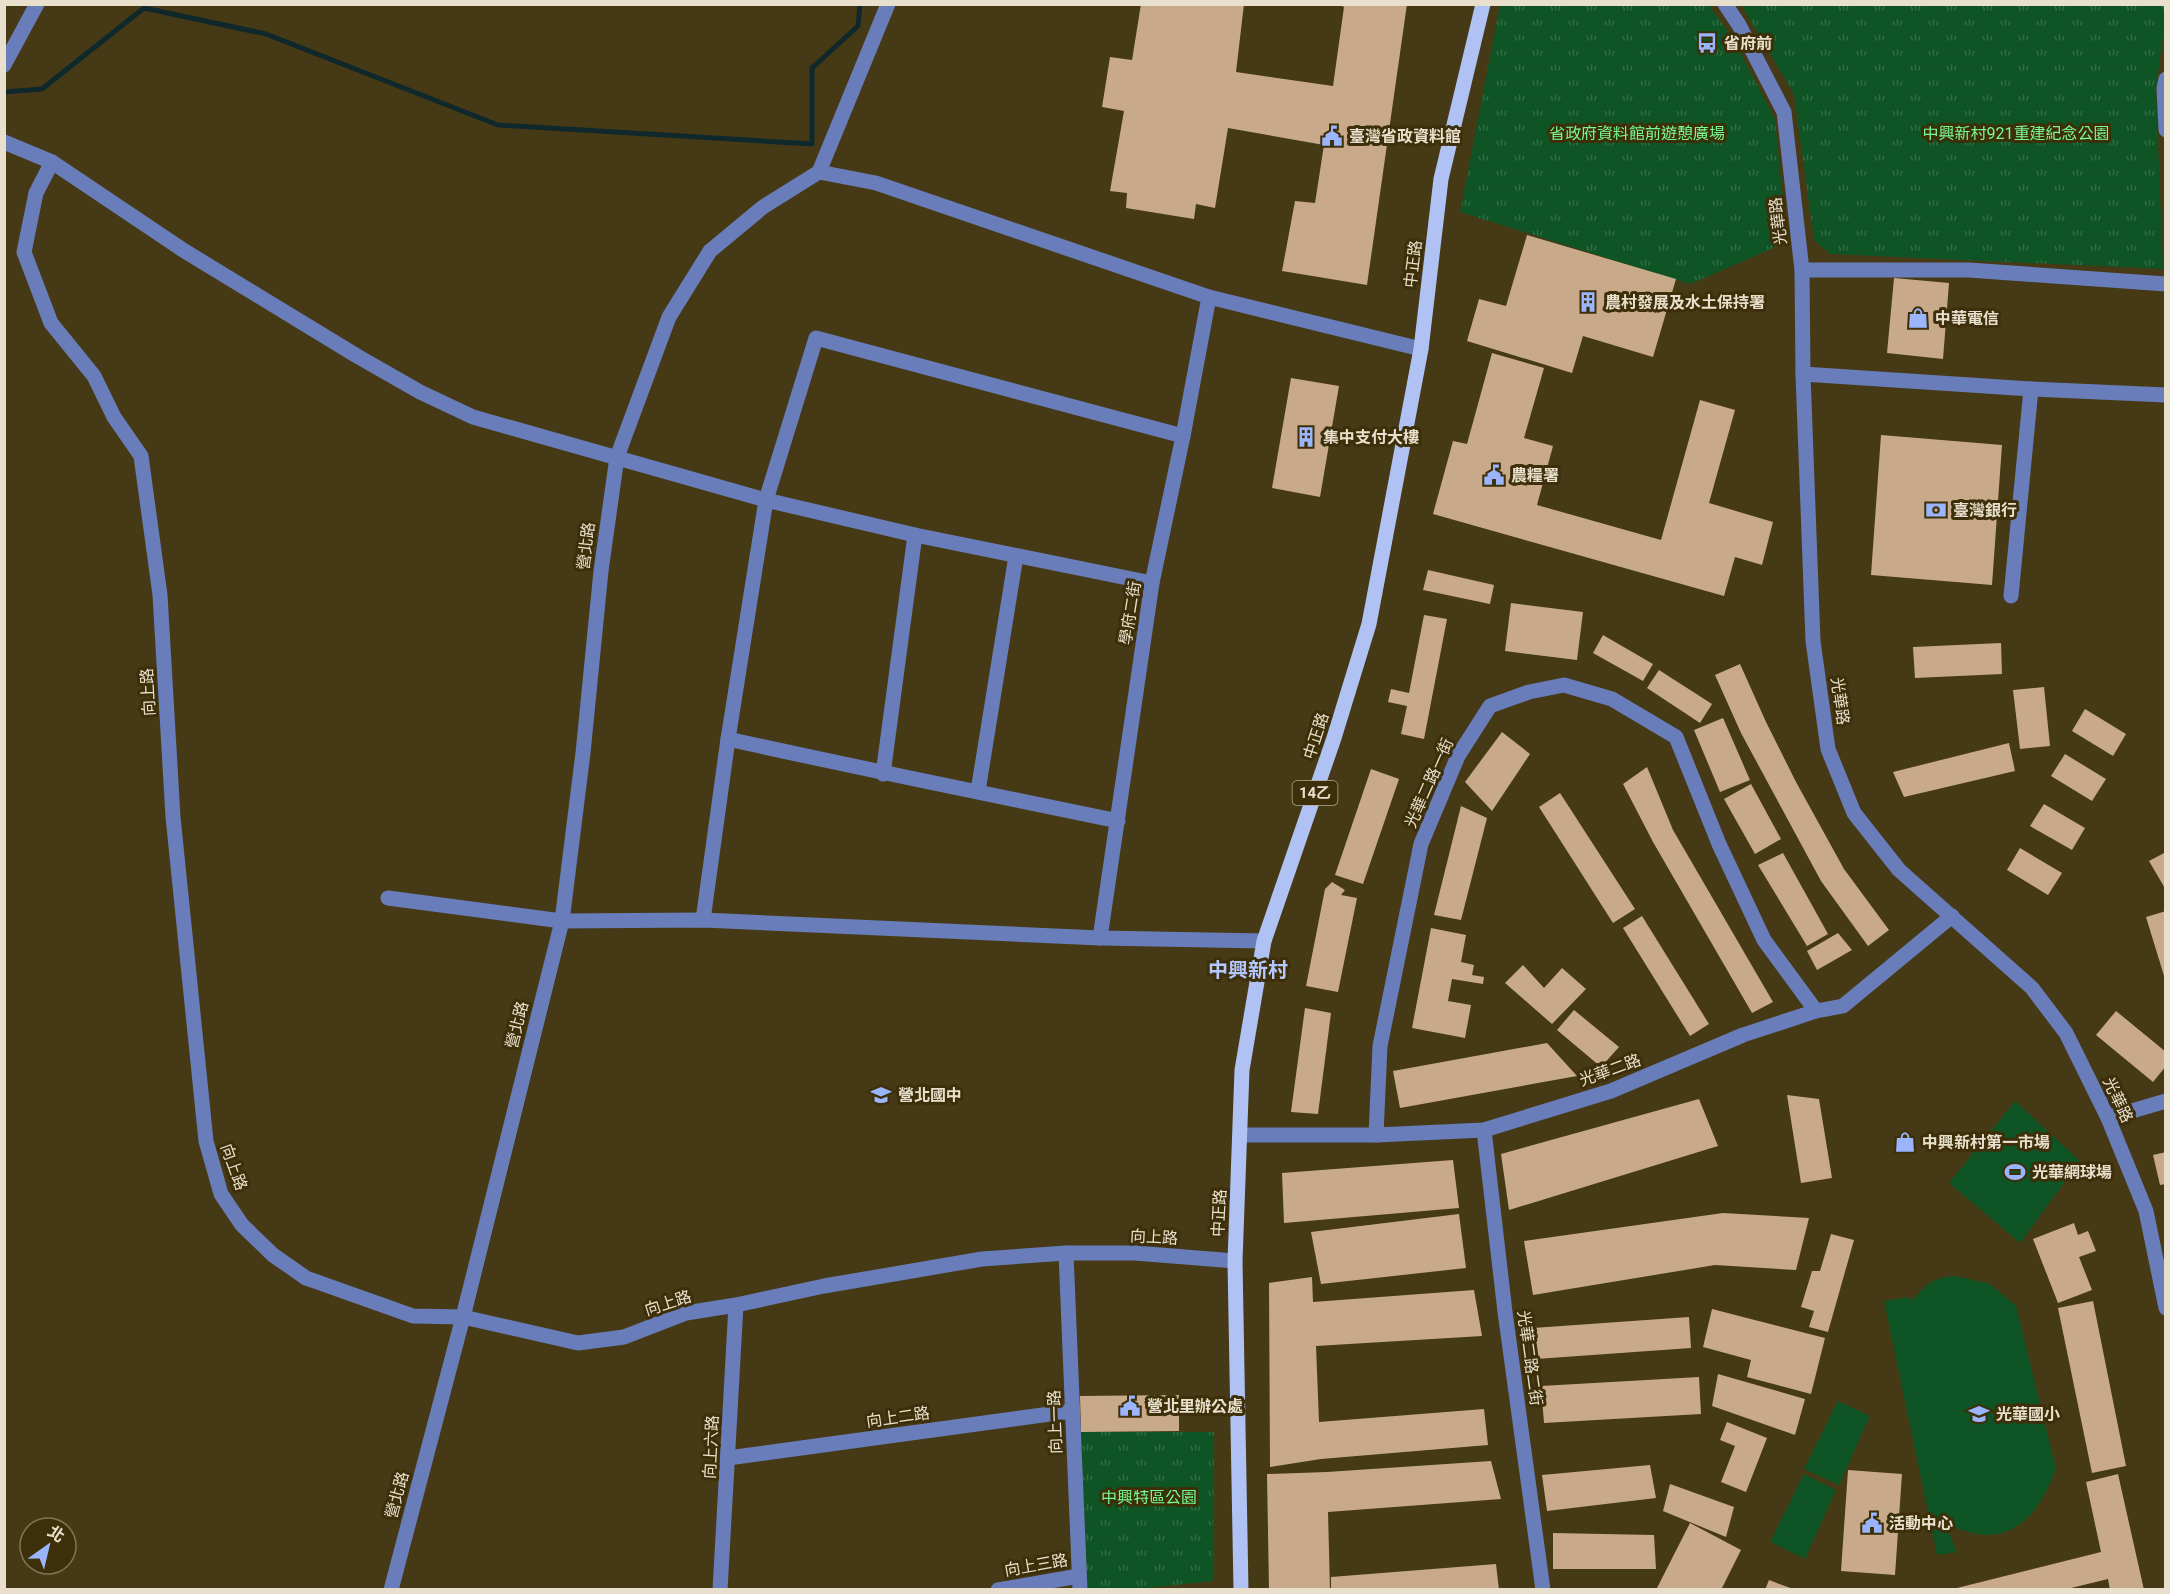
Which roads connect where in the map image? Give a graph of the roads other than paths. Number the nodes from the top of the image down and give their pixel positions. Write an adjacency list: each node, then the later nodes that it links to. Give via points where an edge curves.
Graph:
1 (37, 4): 5 (street)
2 (888, 4): 10 (street)
3 (1484, 4): 14 (main road, 中正路 / 14乙, via 1441,178)
4 (1725, 4): 11 (street, 光華路, via 1784,112)
5 (4, 65)
6 (2166, 79): 7 (street)
7 (2166, 130)
8 (4, 142): 9 (street)
9 (52, 162): 19 (street, via 183,250 420,392 473,417); 45 (street, 向上路, via 36,193 24,252 51,323 94,376 114,417 141,456 160,595 173,817 206,1141 221,1194 242,1225 273,1255 306,1278 413,1316)
10 (819, 172): 13 (street, via 876,183); 19 (street, 營北路, via 763,207 710,250 669,317)
11 (1802, 270): 12 (street, via 1969,270); 15 (street, 光華路)
12 (2166, 284)
13 (1209, 297): 14 (street); 18 (street, 學府二街)
14 (1422, 349): 34 (main road, 中正路 / 14乙, via 1369,624)
15 (1803, 374): 16 (street); 30 (street, 光華路, via 1813,641 1828,750 1854,813 1899,870)
16 (2031, 389): 17 (street); 24 (street)
17 (2166, 394)
18 (1183, 436): 20 (street, via 816,338); 23 (street, 學府二街)
19 (617, 457): 20 (street); 32 (street, 營北路)
20 (766, 500): 21 (street); 25 (street)
21 (915, 535): 22 (street); 26 (street)
22 (1017, 556): 23 (street); 27 (street)
23 (1152, 583): 28 (street, 學府二街)
24 (2011, 596)
25 (728, 738): 26 (street); 31 (street)
26 (883, 774): 27 (street)
27 (978, 791): 28 (street)
28 (1118, 821): 33 (street, 學府二街)
29 (388, 898): 32 (street)
30 (1952, 916): 35 (street, 光華二路, via 1843,1006); 37 (street, 光華路, via 2032,988 2066,1033)
31 (703, 920): 32 (street); 33 (street)
32 (562, 921): 45 (street, 營北路)
33 (1100, 938): 34 (street)
34 (1264, 941): 39 (main road, 中正路 / 14乙, via 1242,1070)
35 (1816, 1011): 38 (street, 光華二路, via 1743,1035 1611,1091); 40 (street, 光華二路一街, via 1764,940 1719,844 1676,737 1612,699 1564,685 1529,692 1490,706 1458,756 1421,844 1380,1046)
36 (2166, 1101): 37 (street)
37 (2108, 1118): 44 (street, 光華路, via 2146,1211)
38 (1484, 1130): 40 (street, 光華二路); 49 (street, 光華二路二街, via 1505,1312)
39 (1241, 1135): 40 (street, 光華二路); 42 (main road, 中正路 / 14乙)
40 (1376, 1135)
41 (1066, 1254): 42 (street, 向上路, via 1135,1253); 43 (street, 向上路, via 982,1259); 46 (street, 向上一路)
42 (1235, 1261): 53 (main road, 中正路 / 14乙)
43 (736, 1305): 45 (street, 向上路, via 687,1313 624,1337 578,1343); 47 (street, 向上六路)
44 (2166, 1308)
45 (463, 1317): 50 (street, 營北路)
46 (1072, 1412): 47 (street, 向上二路); 48 (street, 向上一路)
47 (728, 1458): 51 (street, 向上六路)
48 (1079, 1583): 52 (street, 向上三路)
49 (1546, 1589)
50 (391, 1590)
51 (720, 1590)
52 (998, 1590)
53 (1241, 1590)

